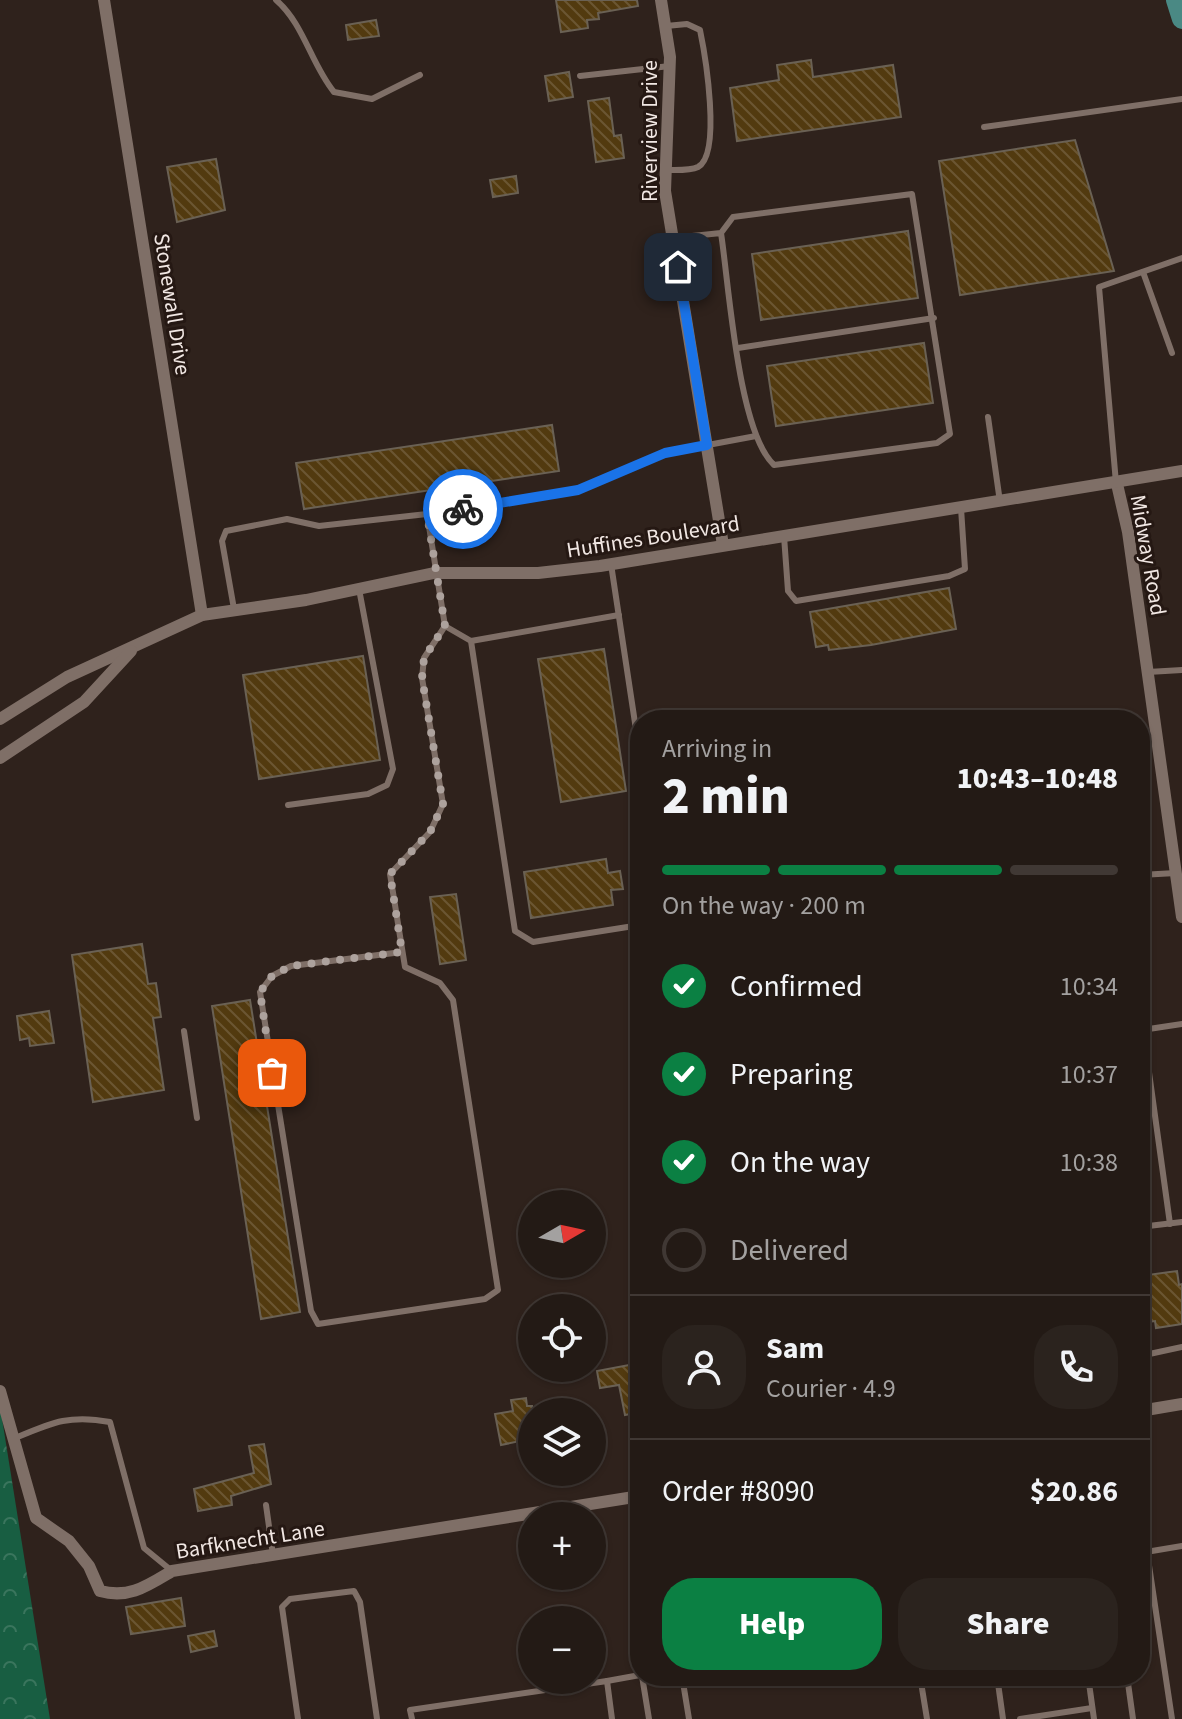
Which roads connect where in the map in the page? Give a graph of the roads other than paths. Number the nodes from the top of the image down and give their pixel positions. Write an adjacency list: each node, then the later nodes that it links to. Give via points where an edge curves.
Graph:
1 (104, 0): 34 (street, Stonewall Drive)
2 (276, 0): 8 (lane, via 297,24 320,75 334,92 372,99)
3 (661, 0): 6 (street, Riverview Drive)
4 (1176, 0): 5 (main road)
5 (1182, 19)
6 (665, 26): 7 (street, Riverview Drive); 12 (lane, via 687,24 700,30 710,142 697,167)
7 (670, 66): 9 (lane); 12 (street, Riverview Drive)
8 (420, 75)
9 (580, 76)
10 (1182, 99): 11 (lane)
11 (984, 127)
12 (666, 170): 14 (street, Riverview Drive)
13 (721, 233): 14 (lane); 17 (lane, via 733,217 912,194); 18 (lane)
14 (673, 238): 22 (street, Riverview Drive)
15 (1182, 258): 16 (lane)
16 (1143, 272): 19 (lane); 24 (lane, via 1099,287)
17 (934, 318): 18 (lane); 21 (lane, via 950,434 937,443 774,465)
18 (738, 348): 21 (lane)
19 (1172, 353)
20 (988, 417): 25 (lane)
21 (756, 436): 22 (lane)
22 (707, 445): 27 (lane, via 665,453 578,490); 29 (street, Riverview Drive)
23 (1182, 471): 24 (street, Huffines Boulevard)
24 (1117, 484): 25 (street, Huffines Boulevard); 40 (street, Midway Road)
25 (1000, 502): 26 (street, Huffines Boulevard)
26 (961, 508): 28 (street, Huffines Boulevard); 28 (lane, via 965,569 796,601 788,591)
27 (427, 514): 31 (lane); 33 (lane, via 319,526 287,519 226,531 224,567)
28 (784, 536): 29 (street, Huffines Boulevard)
29 (723, 545): 30 (street, Huffines Boulevard)
30 (611, 564): 31 (street, Huffines Boulevard, via 538,573); 35 (lane)
31 (434, 573): 32 (street, Huffines Boulevard); 36 (lane)
32 (359, 589): 33 (street, Huffines Boulevard); 44 (lane, via 393,769 387,785 368,794)
33 (235, 611): 34 (street, Huffines Boulevard)
34 (202, 615): 38 (street, Huffines Boulevard)
35 (619, 615): 37 (lane); 41 (lane)
36 (445, 626): 37 (lane); 50 (lane, via 421,667 443,804 430,832 390,874)
37 (471, 641): 49 (lane, via 515,931 533,942)
38 (135, 646): 42 (street, Huffines Boulevard, via 67,677); 43 (street, Huffines Boulevard, via 84,702)
39 (1182, 670): 40 (lane)
40 (1148, 672): 45 (street, Midway Road)
41 (633, 710)
42 (0, 719)
43 (0, 758)
44 (288, 805)
45 (1176, 826): 46 (street, Midway Road)
46 (1176, 873): 47 (lane); 48 (street, Midway Road)
47 (1150, 874)
48 (1182, 917)
49 (630, 927)
50 (402, 952): 50 (lane, via 405,967 440,983 453,1000 498,1290 485,1299 318,1324 311,1311 260,992 272,976 291,966)
51 (1182, 1024): 52 (lane)
52 (1150, 1029)
53 (184, 1031): 55 (lane)
54 (1150, 1085): 57 (lane)
55 (197, 1118)
56 (1182, 1222): 57 (lane)
57 (1170, 1224): 58 (lane)
58 (1150, 1226)
59 (1182, 1347): 60 (lane)
60 (1150, 1354)
61 (0, 1391): 64 (street, Barfknecht Lane)
62 (1182, 1404): 63 (street)
63 (1150, 1409)
64 (12, 1440): 70 (street, Barfknecht Lane, via 36,1518 69,1541 100,1591 118,1596 141,1590); 70 (lane, via 63,1419 110,1422 144,1548)
65 (630, 1498): 69 (street, Barfknecht Lane)
66 (266, 1505): 69 (lane)
67 (1182, 1546): 68 (lane)
68 (1150, 1551)
69 (273, 1555): 70 (street, Barfknecht Lane)
70 (172, 1571)
71 (1150, 1588): 92 (lane)
72 (630, 1678): 73 (lane)
73 (607, 1681): 83 (lane, via 410,1710); 84 (lane)
74 (643, 1686): 85 (lane)
75 (684, 1686): 86 (lane)
76 (922, 1686): 87 (lane)
77 (998, 1686): 88 (lane)
78 (1089, 1686): 80 (lane)
79 (1128, 1686): 91 (lane)
80 (1092, 1708): 89 (lane); 90 (lane)
81 (298, 1719): 82 (lane, via 282,1607 290,1599 354,1591)
82 (377, 1719)
83 (412, 1719)
84 (612, 1719)
85 (649, 1719)
86 (689, 1719)
87 (927, 1719)
88 (1003, 1719)
89 (1020, 1719)
90 (1094, 1719)
91 (1133, 1719)
92 (1172, 1719)

